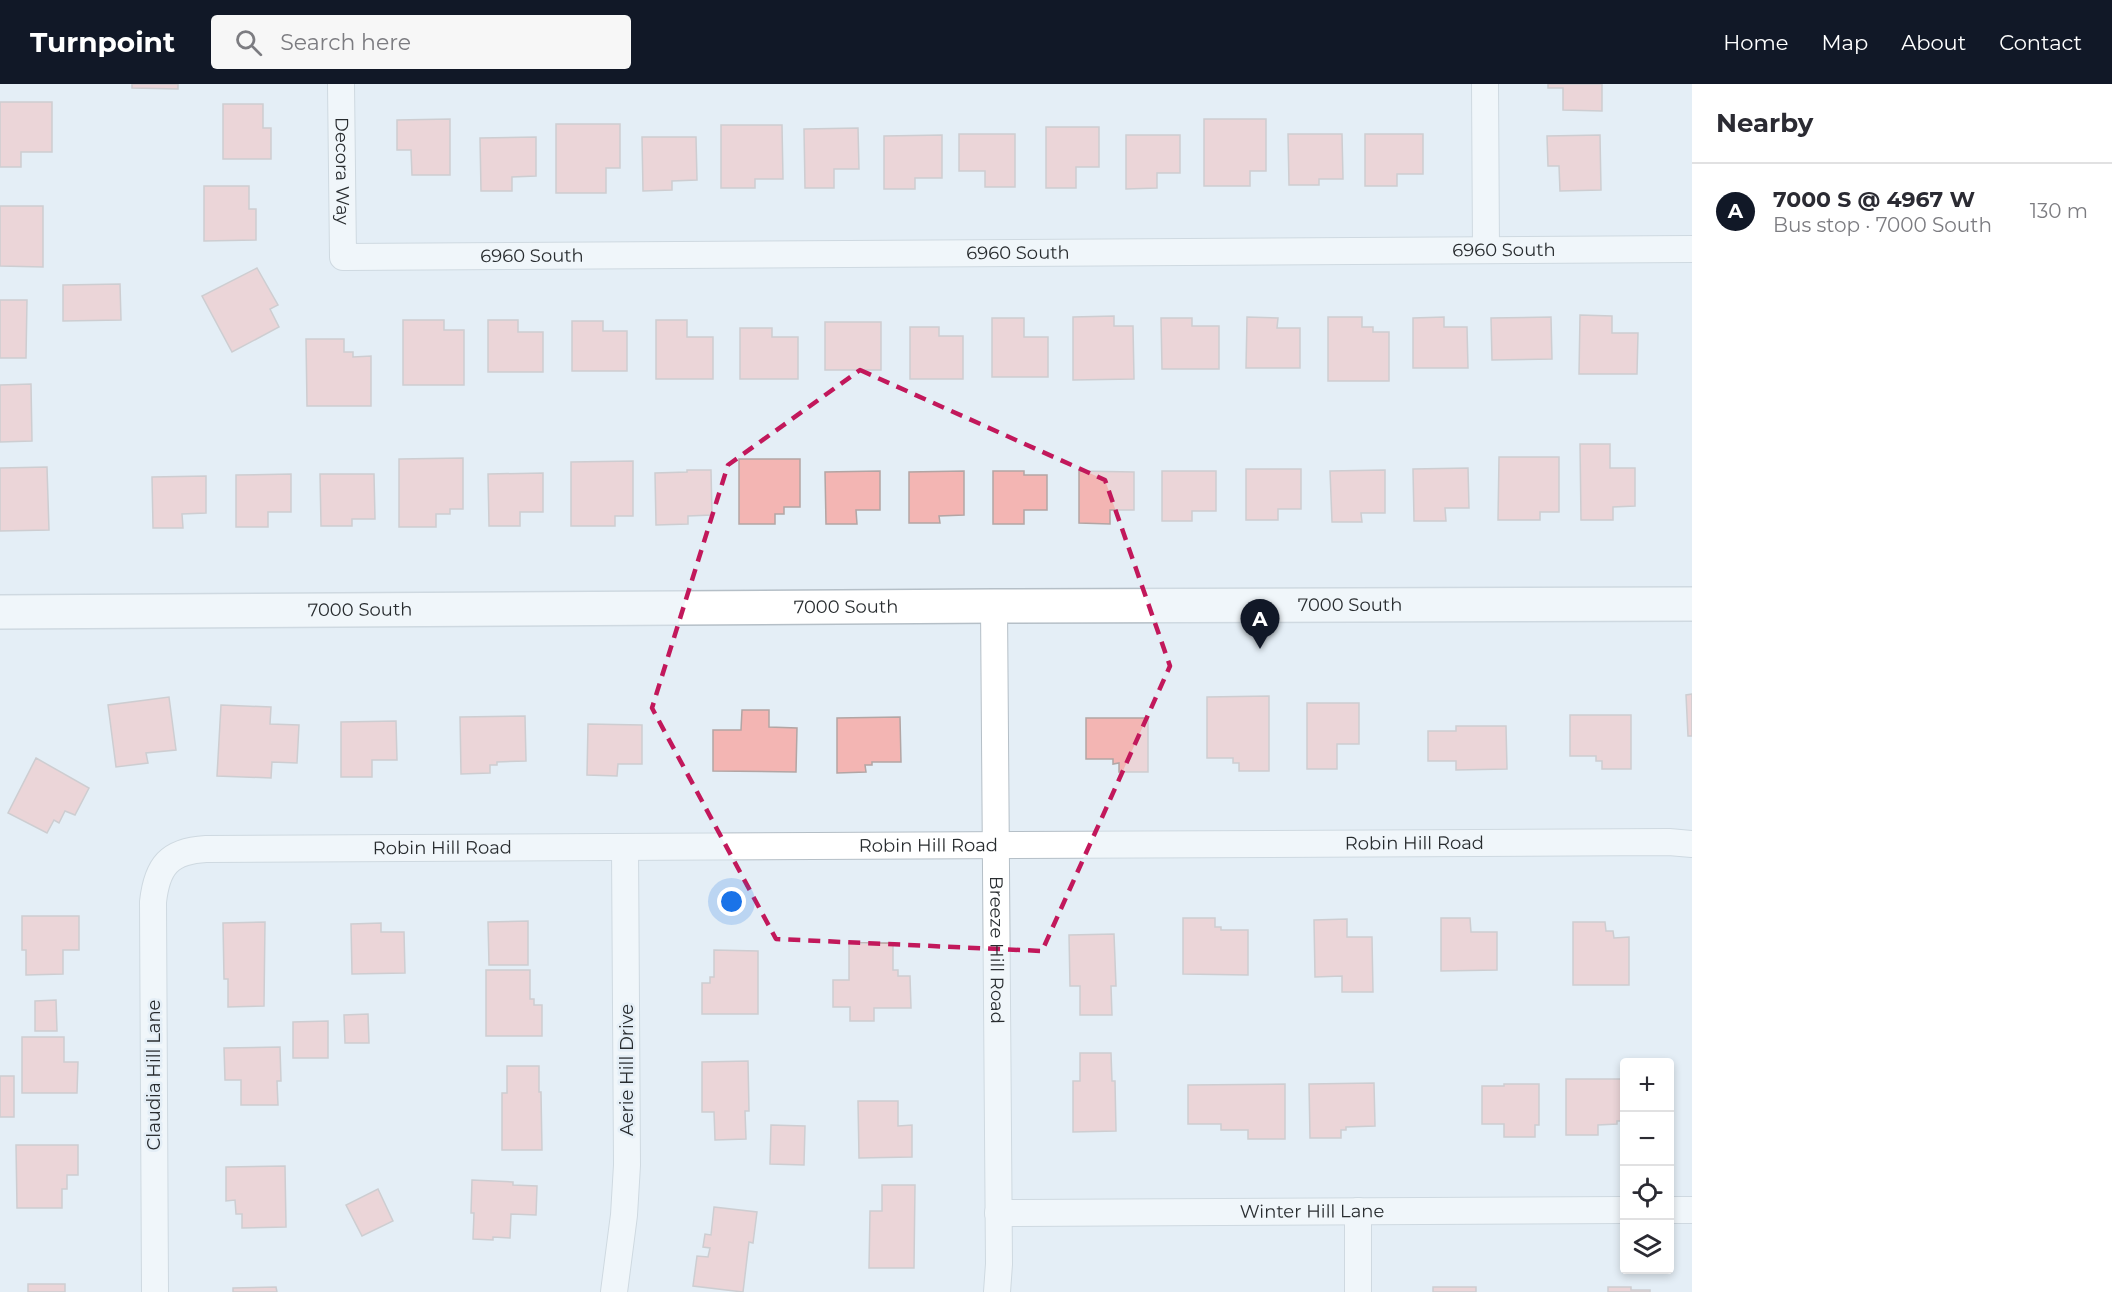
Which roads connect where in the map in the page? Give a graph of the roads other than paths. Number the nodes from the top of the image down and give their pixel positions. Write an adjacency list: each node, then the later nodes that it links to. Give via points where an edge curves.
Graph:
1 (341, 84): 5 (street, Decora Way)
2 (1485, 84): 4 (street)
3 (1692, 249): 4 (street, 6960 South)
4 (1486, 250): 5 (street, 6960 South)
5 (343, 257)
6 (1692, 603): 7 (street, 7000 South)
7 (994, 606): 8 (street, 7000 South); 10 (street, Breeze Hill Road)
8 (0, 612)
9 (1692, 844): 10 (street, Robin Hill Road)
10 (996, 845): 11 (street, Robin Hill Road); 17 (street, Breeze Hill Road)
11 (626, 847): 12 (street, Robin Hill Road, via 206,849 185,851); 19 (street, Aerie Hill Drive, via 627,1166)
12 (167, 862): 18 (street, Claudia Hill Lane, via 156,880 153,902)
13 (1620, 1210): 16 (street, Winter Hill Lane)
14 (1674, 1210): 15 (street)
15 (1692, 1210)
16 (1358, 1212): 17 (street, Winter Hill Lane); 21 (street)
17 (998, 1213): 20 (street, Breeze Hill Road)
18 (155, 1292)
19 (614, 1292)
20 (997, 1292)
21 (1358, 1292)

